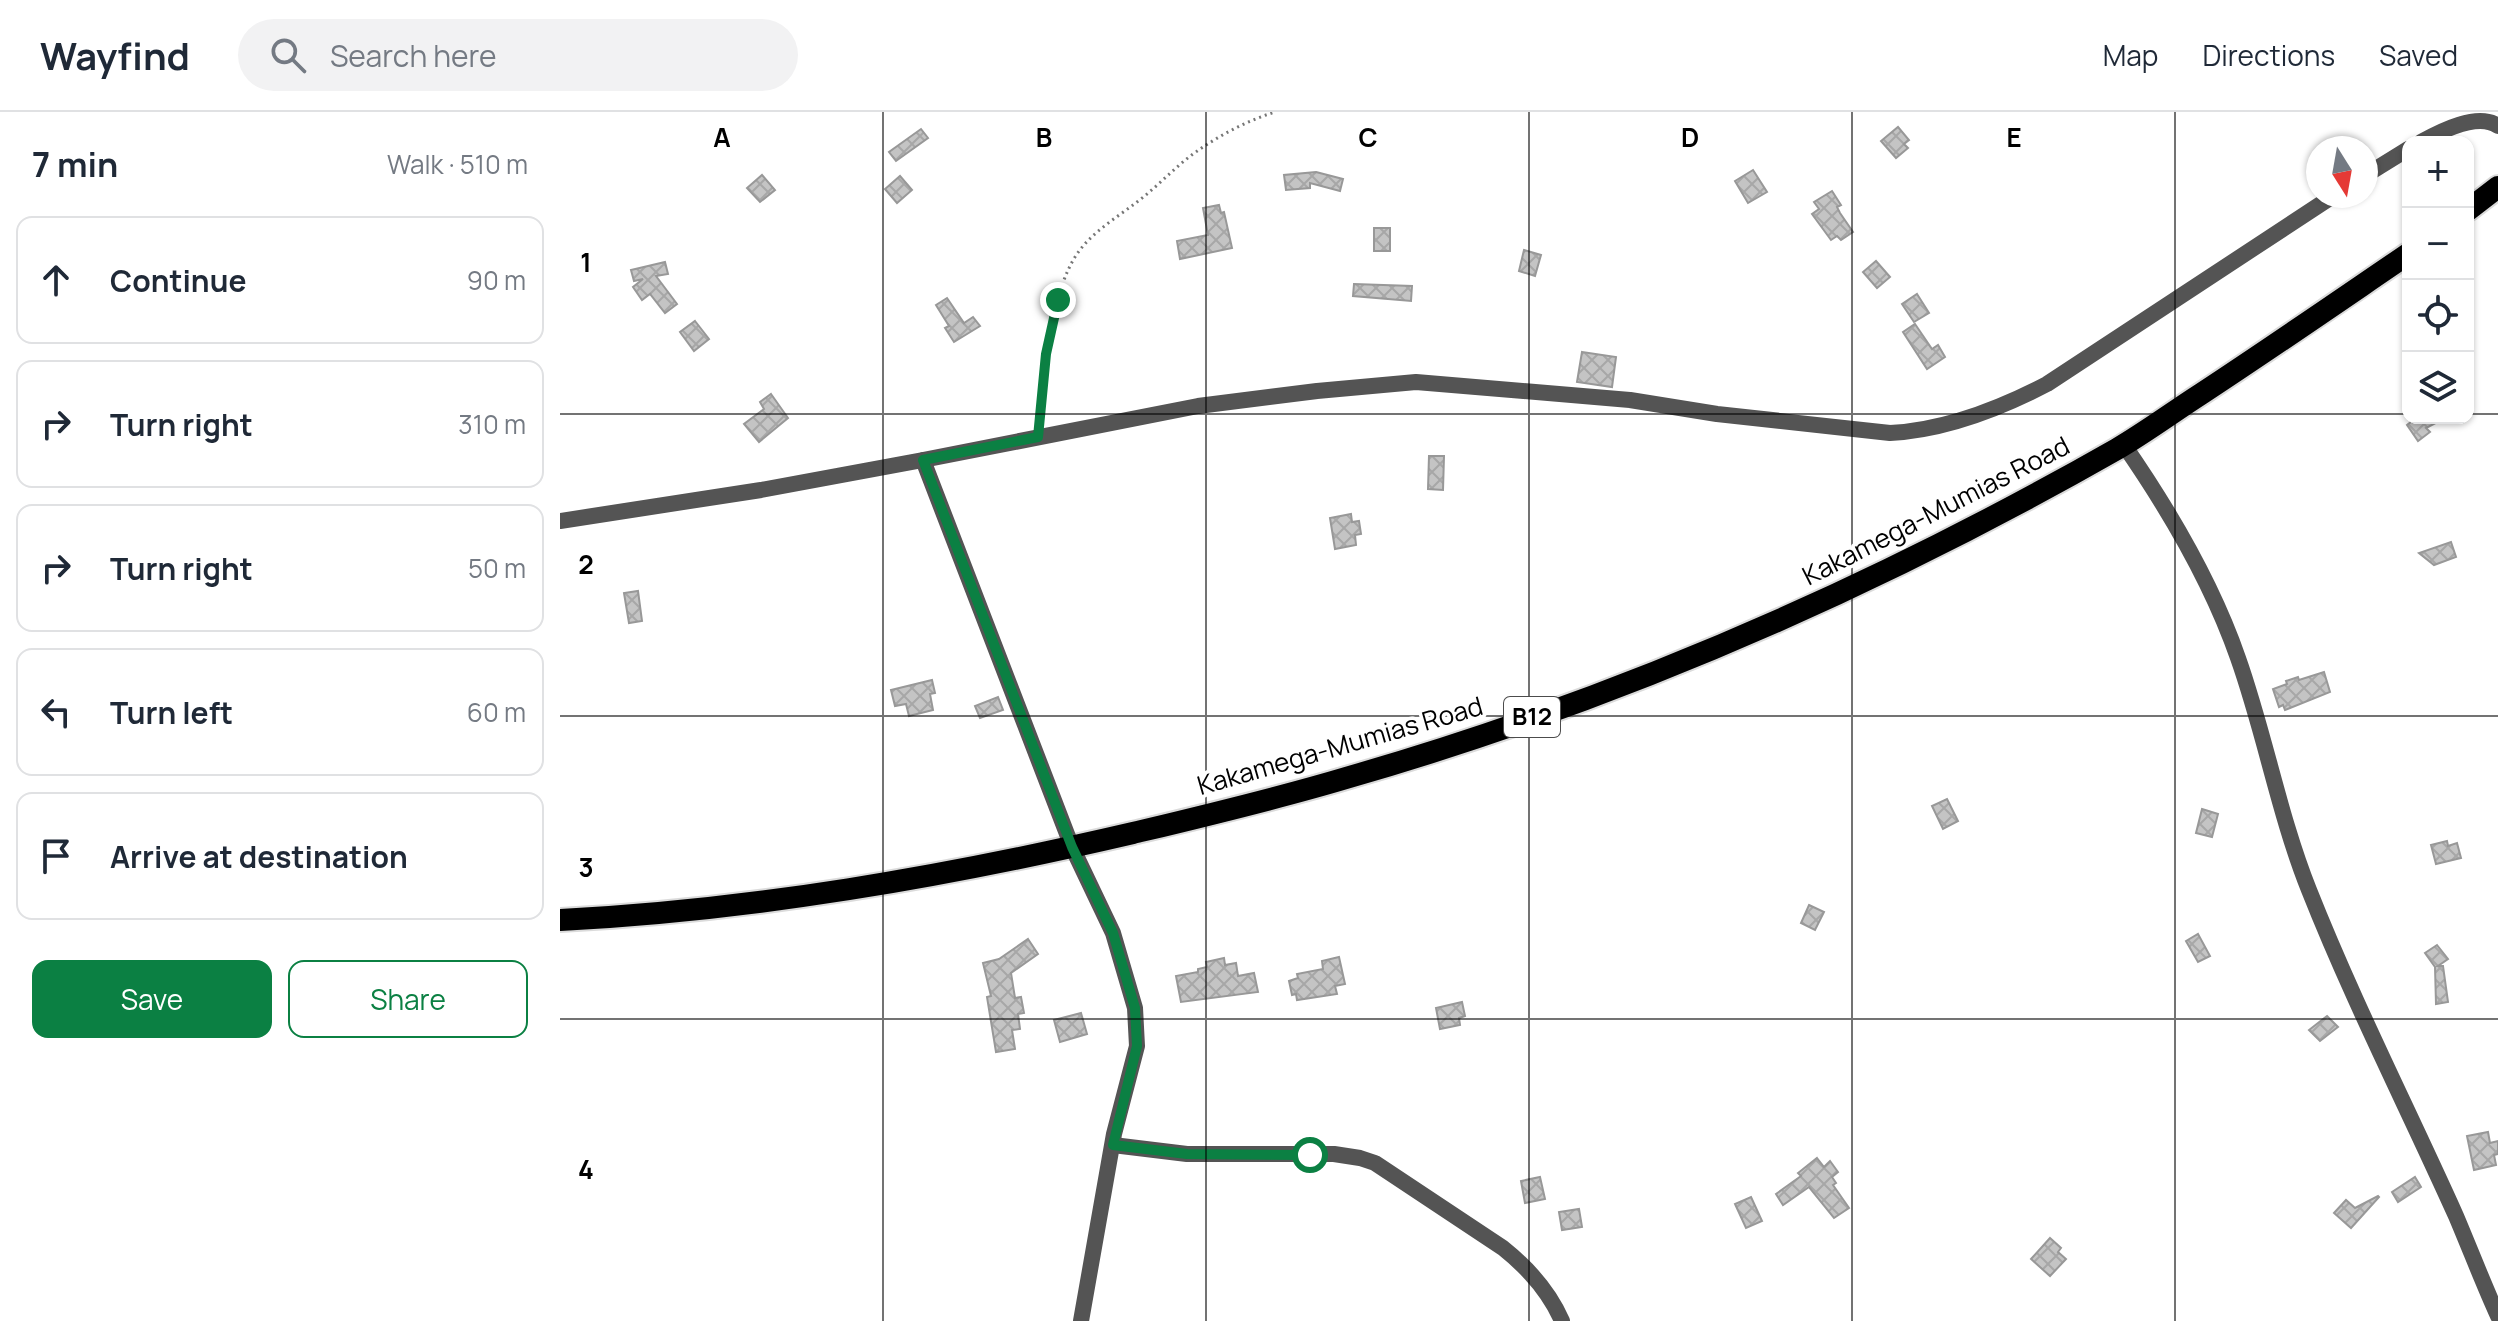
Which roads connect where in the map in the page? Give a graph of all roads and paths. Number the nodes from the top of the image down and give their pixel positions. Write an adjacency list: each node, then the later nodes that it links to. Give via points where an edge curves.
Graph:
1 (1275, 112): 10 (path, via 1248,121 1193,154 1103,226 1076,255 1058,300 1046,354)
2 (2492, 119): 3 (street, via 2476,119)
3 (2433, 136)
4 (2402, 153): 5 (street)
5 (2378, 168)
6 (2498, 187): 8 (highway)
7 (2315, 208): 10 (street, via 2047,384 2007,405 1914,432 1416,382 1198,406)
8 (2471, 208)
9 (2402, 258): 11 (highway, Kakamega-Mumias Road / B12)
10 (1038, 437): 12 (street)
11 (2124, 445): 14 (highway, Kakamega-Mumias Road / B12, via 1871,579 1669,666 1349,778); 17 (street, via 2149,481 2222,618 2308,888)
12 (923, 460): 13 (street); 14 (street)
13 (560, 521)
14 (1072, 847): 15 (highway, Kakamega-Mumias Road / B12, via 898,883); 16 (street, via 1113,933 1135,1008 1137,1046)
15 (560, 920)
16 (1113, 1145): 18 (street); 19 (street, via 1210,1155 1334,1154 1375,1163 1522,1263)
17 (2497, 1313)
18 (1081, 1321)
19 (1562, 1321)

